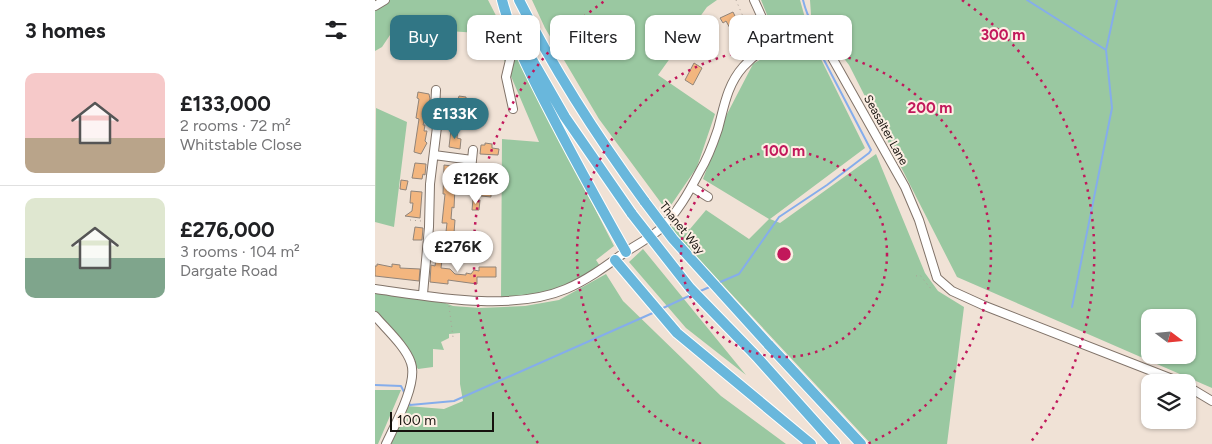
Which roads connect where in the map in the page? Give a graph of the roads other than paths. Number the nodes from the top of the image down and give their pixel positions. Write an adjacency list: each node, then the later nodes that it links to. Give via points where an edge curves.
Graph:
1 (385, 0): 5 (street)
2 (502, 0): 6 (highway); 30 (highway, bridge, via 560,108 632,214 690,288)
3 (519, 0): 31 (highway, Thanet Way, bridge, via 578,106 673,239)
4 (754, 0): 7 (street)
5 (375, 6)
6 (506, 15)
7 (761, 15)
8 (510, 60): 13 (street, via 506,77)
9 (525, 60): 20 (highway, via 580,170)
10 (750, 60): 18 (street, Seasalter Lane, via 731,85 712,146)
11 (833, 60): 25 (street, Seasalter Lane, via 905,187 940,282 969,300)
12 (436, 90): 15 (street)
13 (513, 109)
14 (473, 150): 16 (street)
15 (434, 155): 16 (street); 23 (street)
16 (472, 160): 17 (street)
17 (474, 177)
18 (692, 187): 19 (street); 20 (street, Seasalter Lane, via 671,218)
19 (708, 197)
20 (626, 252): 21 (street, Seasalter Lane)
21 (615, 260): 23 (street, Seasalter Lane, via 575,284 538,298 502,301); 29 (highway, via 677,333)
22 (375, 289): 23 (street, Seasalter Lane)
23 (423, 294)
24 (375, 316): 28 (street, via 411,362 406,397)
25 (1160, 374)
26 (1196, 391): 27 (street)
27 (1212, 400)
28 (386, 444)
29 (811, 444)
30 (835, 444)
31 (861, 444)

